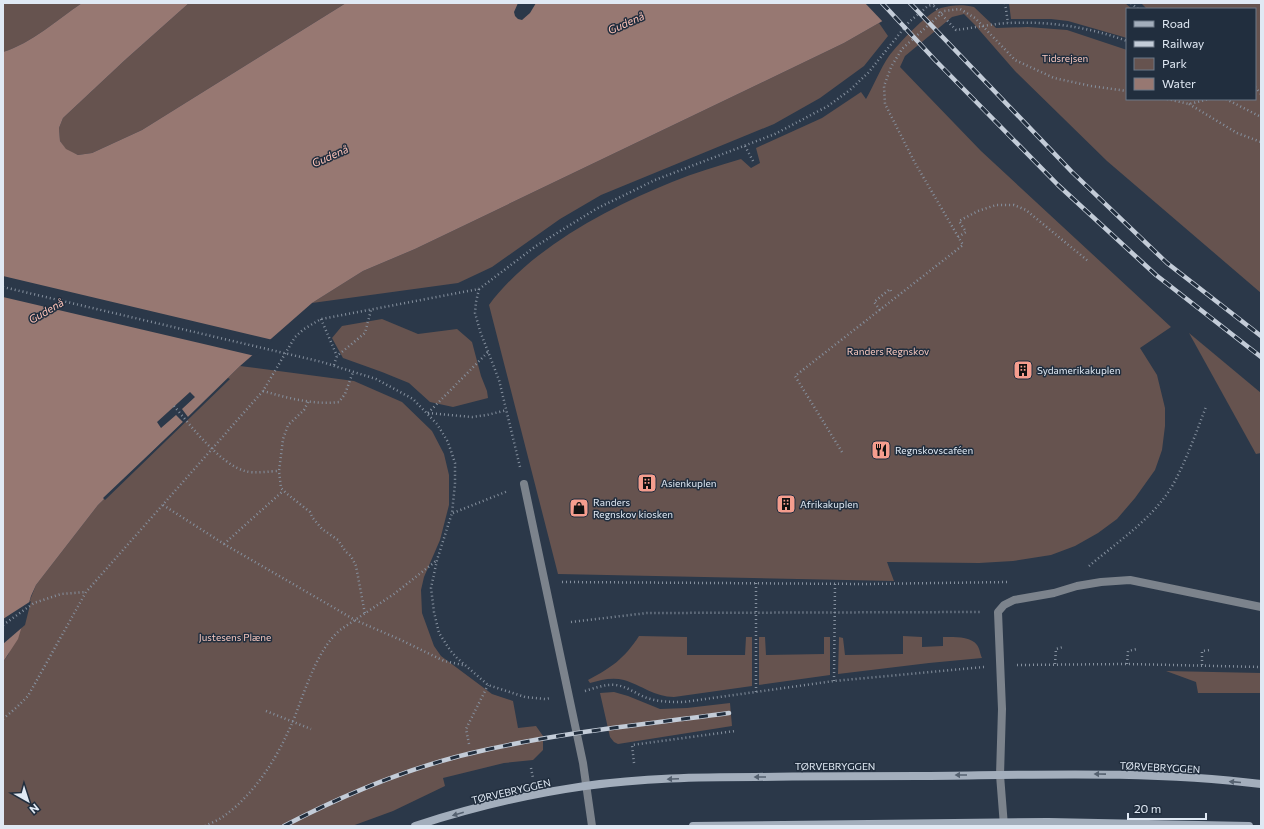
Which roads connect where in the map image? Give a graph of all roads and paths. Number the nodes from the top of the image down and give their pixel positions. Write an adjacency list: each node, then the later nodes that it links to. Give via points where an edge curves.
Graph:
1 (931, 3): 4 (path, via 956,30)
2 (937, 3): 13 (path, via 928,6 909,22 850,90 828,106 775,134)
3 (1005, 3): 4 (path)
4 (1008, 23): 5 (path, via 1057,24 1107,34)
5 (1126, 41)
6 (1126, 91): 15 (path, via 1054,78 1015,60 975,18 960,9 944,10 902,49 891,67 884,86 885,104 915,163)
7 (1171, 100): 10 (path)
8 (1205, 100): 10 (path)
9 (1228, 100): 11 (path)
10 (1189, 104): 12 (path, via 1237,132)
11 (1261, 118)
12 (1261, 142)
13 (745, 146): 14 (path); 18 (path, via 655,180 596,209 536,246)
14 (752, 162)
15 (958, 236): 16 (path, via 966,232 959,221 996,205 1014,205 1026,210); 21 (path, via 963,245)
16 (1088, 260)
17 (3, 286): 25 (path)
18 (479, 289): 20 (path); 23 (path, via 475,313)
19 (891, 291): 21 (path, via 890,289 874,302)
20 (371, 310): 22 (path); 24 (path, via 365,333)
21 (880, 310): 34 (path, via 795,376)
22 (321, 318): 24 (path); 27 (path, via 295,337)
23 (488, 352): 31 (path); 32 (path)
24 (337, 356): 25 (path)
25 (334, 365): 26 (path)
26 (353, 372): 28 (path, via 345,394 339,402); 32 (path, via 396,389 413,399)
27 (263, 391): 28 (path); 33 (path)
28 (308, 402): 35 (path, via 304,410 288,425 283,439)
29 (174, 406): 33 (path)
30 (1206, 407): 42 (path, via 1178,476 1165,496 1137,527 1088,567)
31 (507, 410): 32 (path, via 472,417); 36 (path)
32 (428, 413): 39 (path, via 448,442 455,463 456,484)
33 (212, 449): 35 (path, via 229,464 246,472); 38 (path)
34 (842, 452)
35 (279, 471): 37 (path)
36 (524, 484): 39 (path); 43 (street)
37 (283, 491): 40 (path); 52 (path, via 310,512 322,529 338,540 351,556 356,566)
38 (163, 505): 40 (path); 47 (path)
39 (452, 513): 41 (path)
40 (224, 544): 53 (path)
41 (437, 560): 52 (path); 61 (path, via 431,588 434,612 440,633 450,650)
42 (1095, 566)
43 (545, 582): 45 (path); 54 (street)
44 (1016, 582): 46 (path)
45 (756, 583): 46 (path); 49 (path)
46 (835, 584): 50 (path)
47 (86, 592): 55 (path, via 61,594 34,603); 70 (path, via 28,696)
48 (1261, 607): 51 (street, via 1130,580 1077,586 1054,594 1014,600)
49 (755, 612): 50 (path); 54 (path, via 647,613); 67 (path)
50 (834, 612): 51 (path); 65 (path)
51 (998, 612): 63 (street)
52 (365, 614): 53 (path)
53 (355, 620): 61 (path, via 444,661); 71 (path, via 340,630 326,645)
54 (554, 624): 68 (street)
55 (3, 625)
56 (1063, 647): 59 (path, via 1056,649)
57 (1137, 649): 60 (path, via 1128,651)
58 (1210, 650): 62 (path, via 1202,651)
59 (1055, 664): 60 (path); 63 (path)
60 (1127, 664): 62 (path)
61 (464, 665): 66 (path)
62 (1202, 665): 64 (path)
63 (1000, 666): 65 (path); 75 (street)
64 (1261, 667)
65 (834, 681): 67 (path)
66 (488, 685): 68 (path, via 525,697 545,699); 74 (path, via 466,729)
67 (756, 693): 68 (path, via 684,702 663,702 617,685 605,685)
68 (568, 695): 78 (street)
69 (266, 711): 71 (path)
70 (3, 719)
71 (292, 722): 72 (path); 80 (path, via 274,758 248,795 223,817)
72 (311, 729)
73 (735, 731): 76 (path, via 632,746)
74 (469, 744)
75 (1000, 775): 76 (main road, TØRVEBRYGGEN, one-way to 76, via 712,777); 77 (main road, TØRVEBRYGGEN, one-way to 75, via 1153,775); 79 (street)
76 (637, 781): 78 (main road, TØRVEBRYGGEN)
77 (1261, 784)
78 (586, 786): 81 (main road, TØRVEBRYGGEN, one-way to 81, via 536,794); 82 (street)
79 (1004, 824): 83 (main road); 84 (main road, via 1048,822)
80 (205, 826)
81 (415, 826)
82 (592, 826)
83 (693, 826)
84 (1249, 826)

